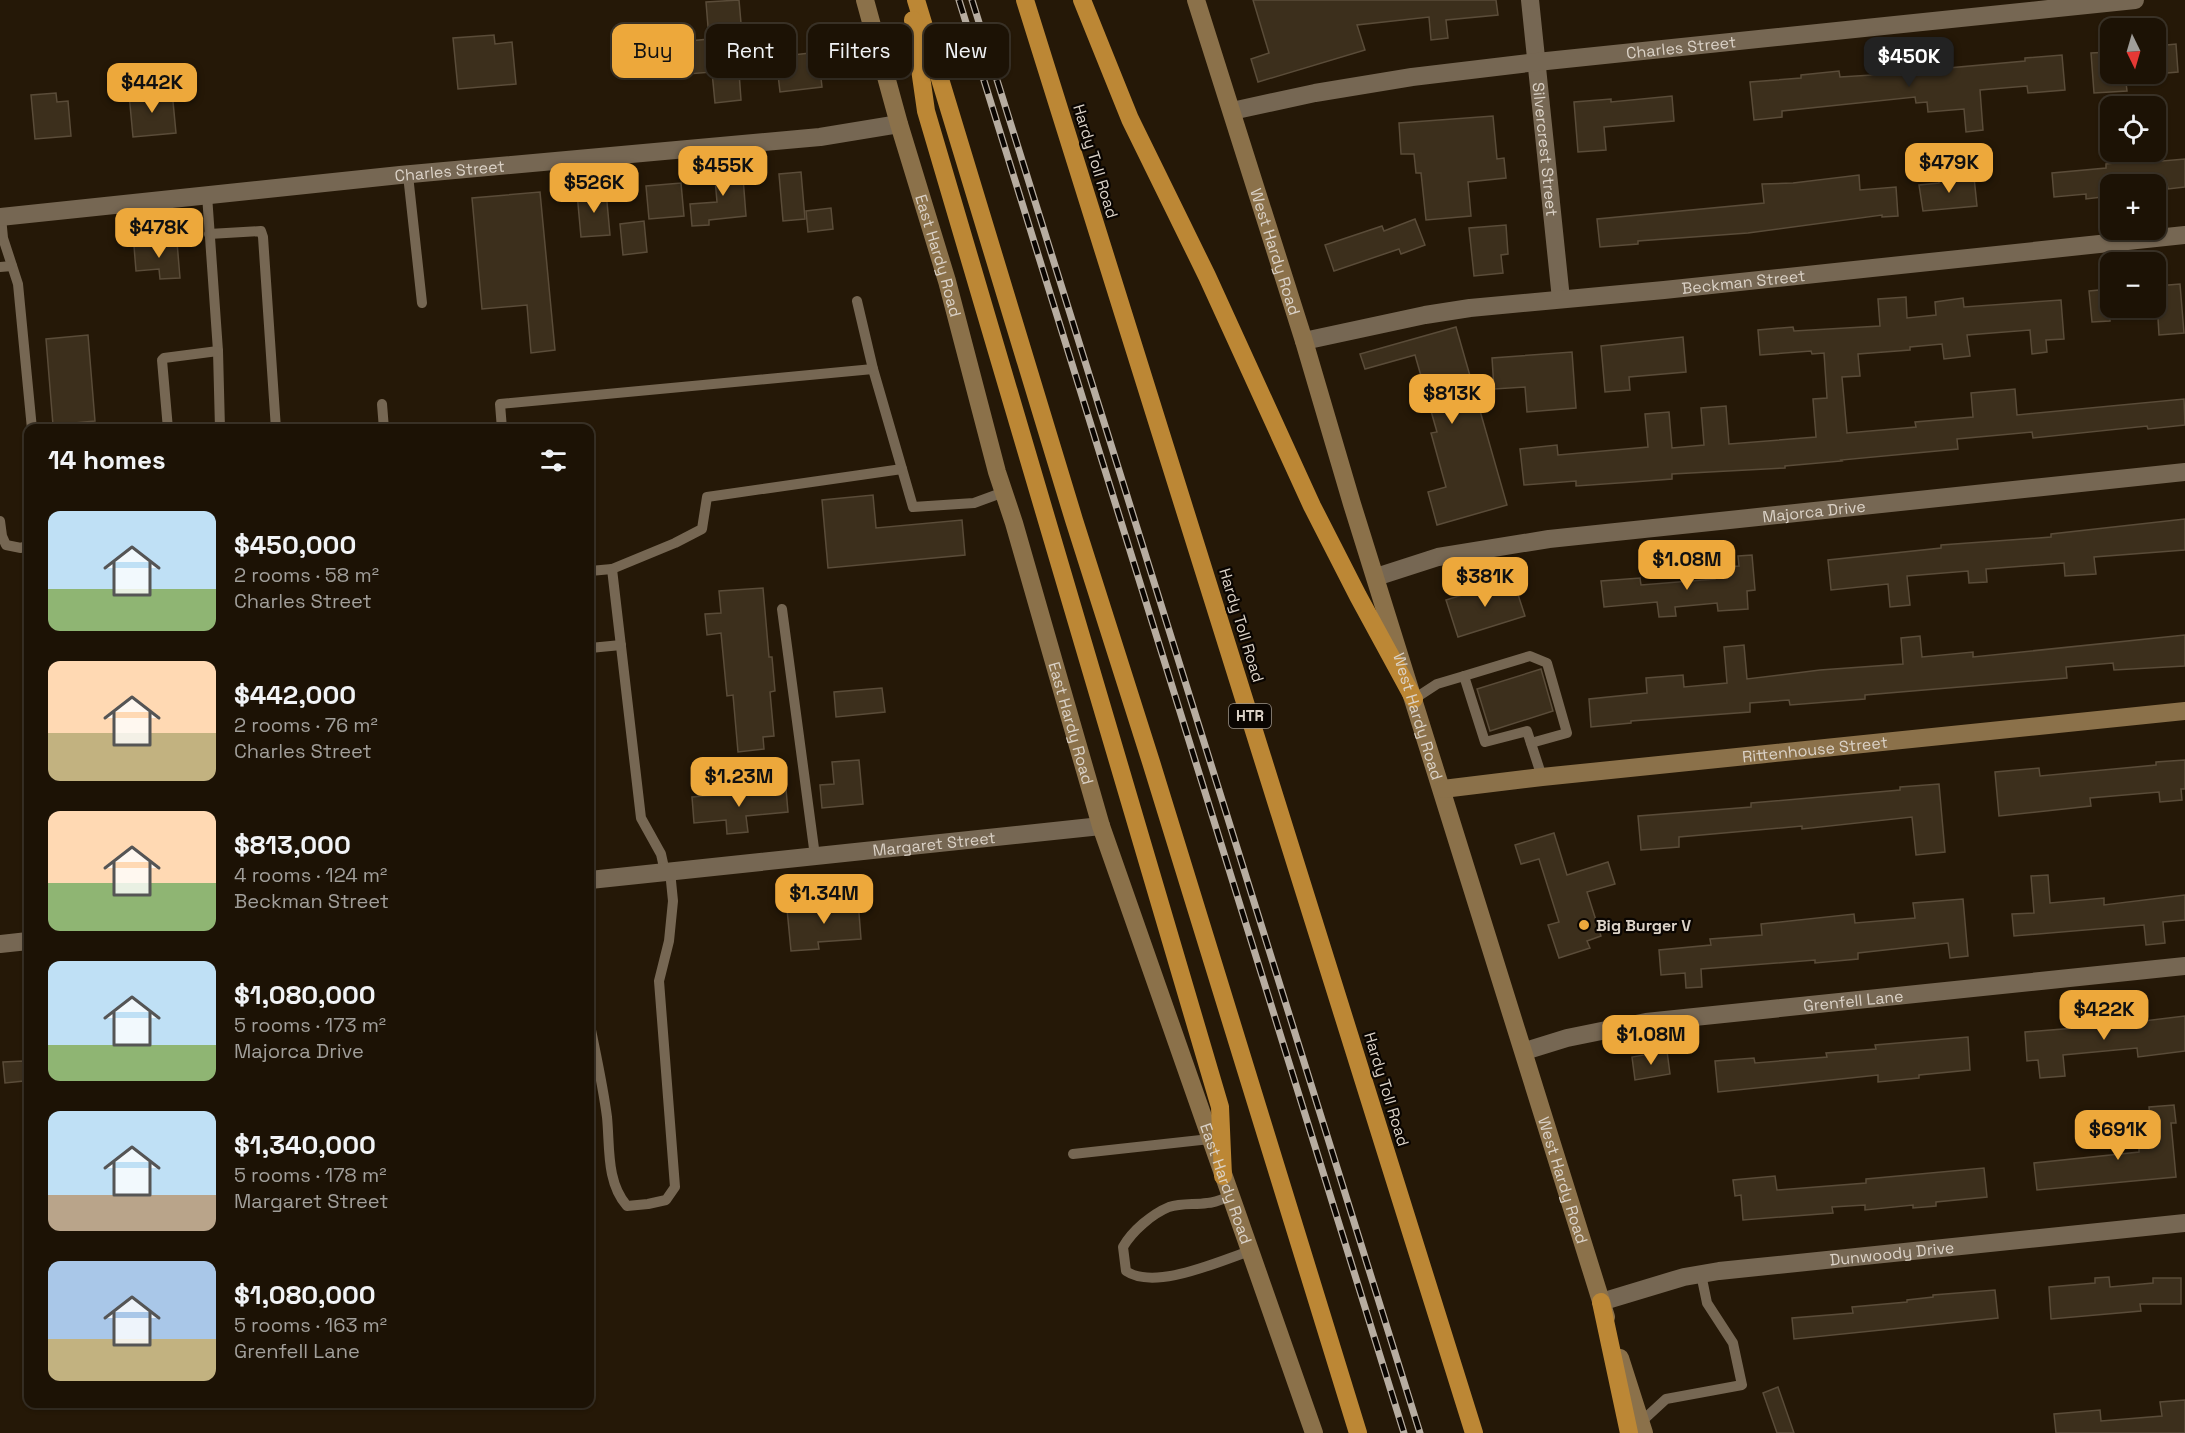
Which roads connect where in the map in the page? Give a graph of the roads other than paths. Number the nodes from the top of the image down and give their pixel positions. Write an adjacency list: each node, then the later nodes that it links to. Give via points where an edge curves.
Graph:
1 (865, 0): 11 (main road, East Hardy Road)
2 (910, 0): 60 (highway, via 926,111 1220,1107)
3 (916, 0): 68 (highway)
4 (1025, 0): 69 (highway, Hardy Toll Road / HTR)
5 (1082, 0): 44 (highway, via 1130,119 1312,506)
6 (1196, 0): 10 (main road, West Hardy Road)
7 (1530, 0): 9 (street, Silvercrest Street)
8 (2134, 0): 9 (street, Charles Street)
9 (1537, 62): 10 (street, Charles Street, via 1369,83); 19 (street, Silvercrest Street)
10 (1232, 111): 22 (main road, West Hardy Road)
11 (899, 124): 12 (street, Charles Street, via 820,137); 34 (main road, East Hardy Road, via 947,281)
12 (408, 175): 13 (street, Charles Street); 21 (lane)
13 (207, 195): 14 (street, Charles Street); 15 (lane)
14 (0, 217): 17 (lane)
15 (209, 234): 23 (lane); 29 (lane, via 261,231)
16 (2185, 235): 19 (street, Beckman Street)
17 (12, 266): 18 (lane); 26 (lane, via 18,284)
18 (0, 267)
19 (1561, 299): 22 (street, Beckman Street, via 1425,315)
20 (857, 301): 24 (lane)
21 (422, 303)
22 (1304, 341): 39 (main road, West Hardy Road)
23 (218, 351): 27 (lane, via 162,360); 28 (lane)
24 (873, 369): 31 (lane, via 500,404); 32 (lane)
25 (382, 404): 30 (lane)
26 (32, 424)
27 (168, 424)
28 (220, 424)
29 (276, 424)
30 (384, 424)
31 (502, 424)
32 (902, 469): 34 (lane, via 913,507 974,503); 37 (lane, via 707,497 702,529)
33 (2185, 472): 39 (street, Majorca Drive, via 1549,539 1438,557)
34 (1004, 492): 49 (main road, East Hardy Road)
35 (0, 521): 36 (lane, via 6,545)
36 (24, 547)
37 (612, 569): 38 (lane); 41 (lane)
38 (594, 571)
39 (1376, 577): 44 (main road, West Hardy Road)
40 (782, 609): 50 (lane)
41 (621, 645): 42 (lane); 51 (lane, via 641,818)
42 (594, 648)
43 (1464, 676): 44 (lane, via 1437,684); 46 (lane, via 1485,742 1527,731); 46 (lane, via 1530,656 1547,663 1567,733)
44 (1414, 699): 48 (main road, West Hardy Road)
45 (2185, 711): 47 (main road, Rittenhouse Street)
46 (1530, 743): 47 (lane)
47 (1542, 777): 48 (main road, Rittenhouse Street)
48 (1443, 789): 57 (main road, West Hardy Road)
49 (1101, 826): 50 (street, Margaret Street); 58 (main road, East Hardy Road)
50 (815, 856): 51 (street, Margaret Street)
51 (667, 871): 52 (street, Margaret Street); 56 (lane, via 673,902 659,981 675,1187 666,1200 627,1206 618,1196 612,1179 607,1115)
52 (594, 880)
53 (24, 941): 54 (street)
54 (0, 944)
55 (2185, 966): 57 (street, Grenfell Lane, via 1646,1022)
56 (594, 1046)
57 (1525, 1051): 65 (main road, West Hardy Road)
58 (1210, 1139): 59 (lane); 60 (main road, East Hardy Road)
59 (1073, 1154)
60 (1223, 1176): 61 (main road, East Hardy Road)
61 (1230, 1196): 63 (main road, East Hardy Road); 63 (lane, via 1212,1203 1169,1207 1147,1222 1123,1247 1126,1270 1158,1278)
62 (2185, 1223): 64 (street, Dunwoody Drive)
63 (1250, 1251): 67 (main road, East Hardy Road)
64 (1701, 1274): 65 (street, Dunwoody Drive); 66 (lane, via 1707,1303 1733,1343 1742,1385 1666,1400)
65 (1602, 1302): 66 (highway)
66 (1638, 1429)
67 (1314, 1433)
68 (1358, 1433)
69 (1474, 1433)

